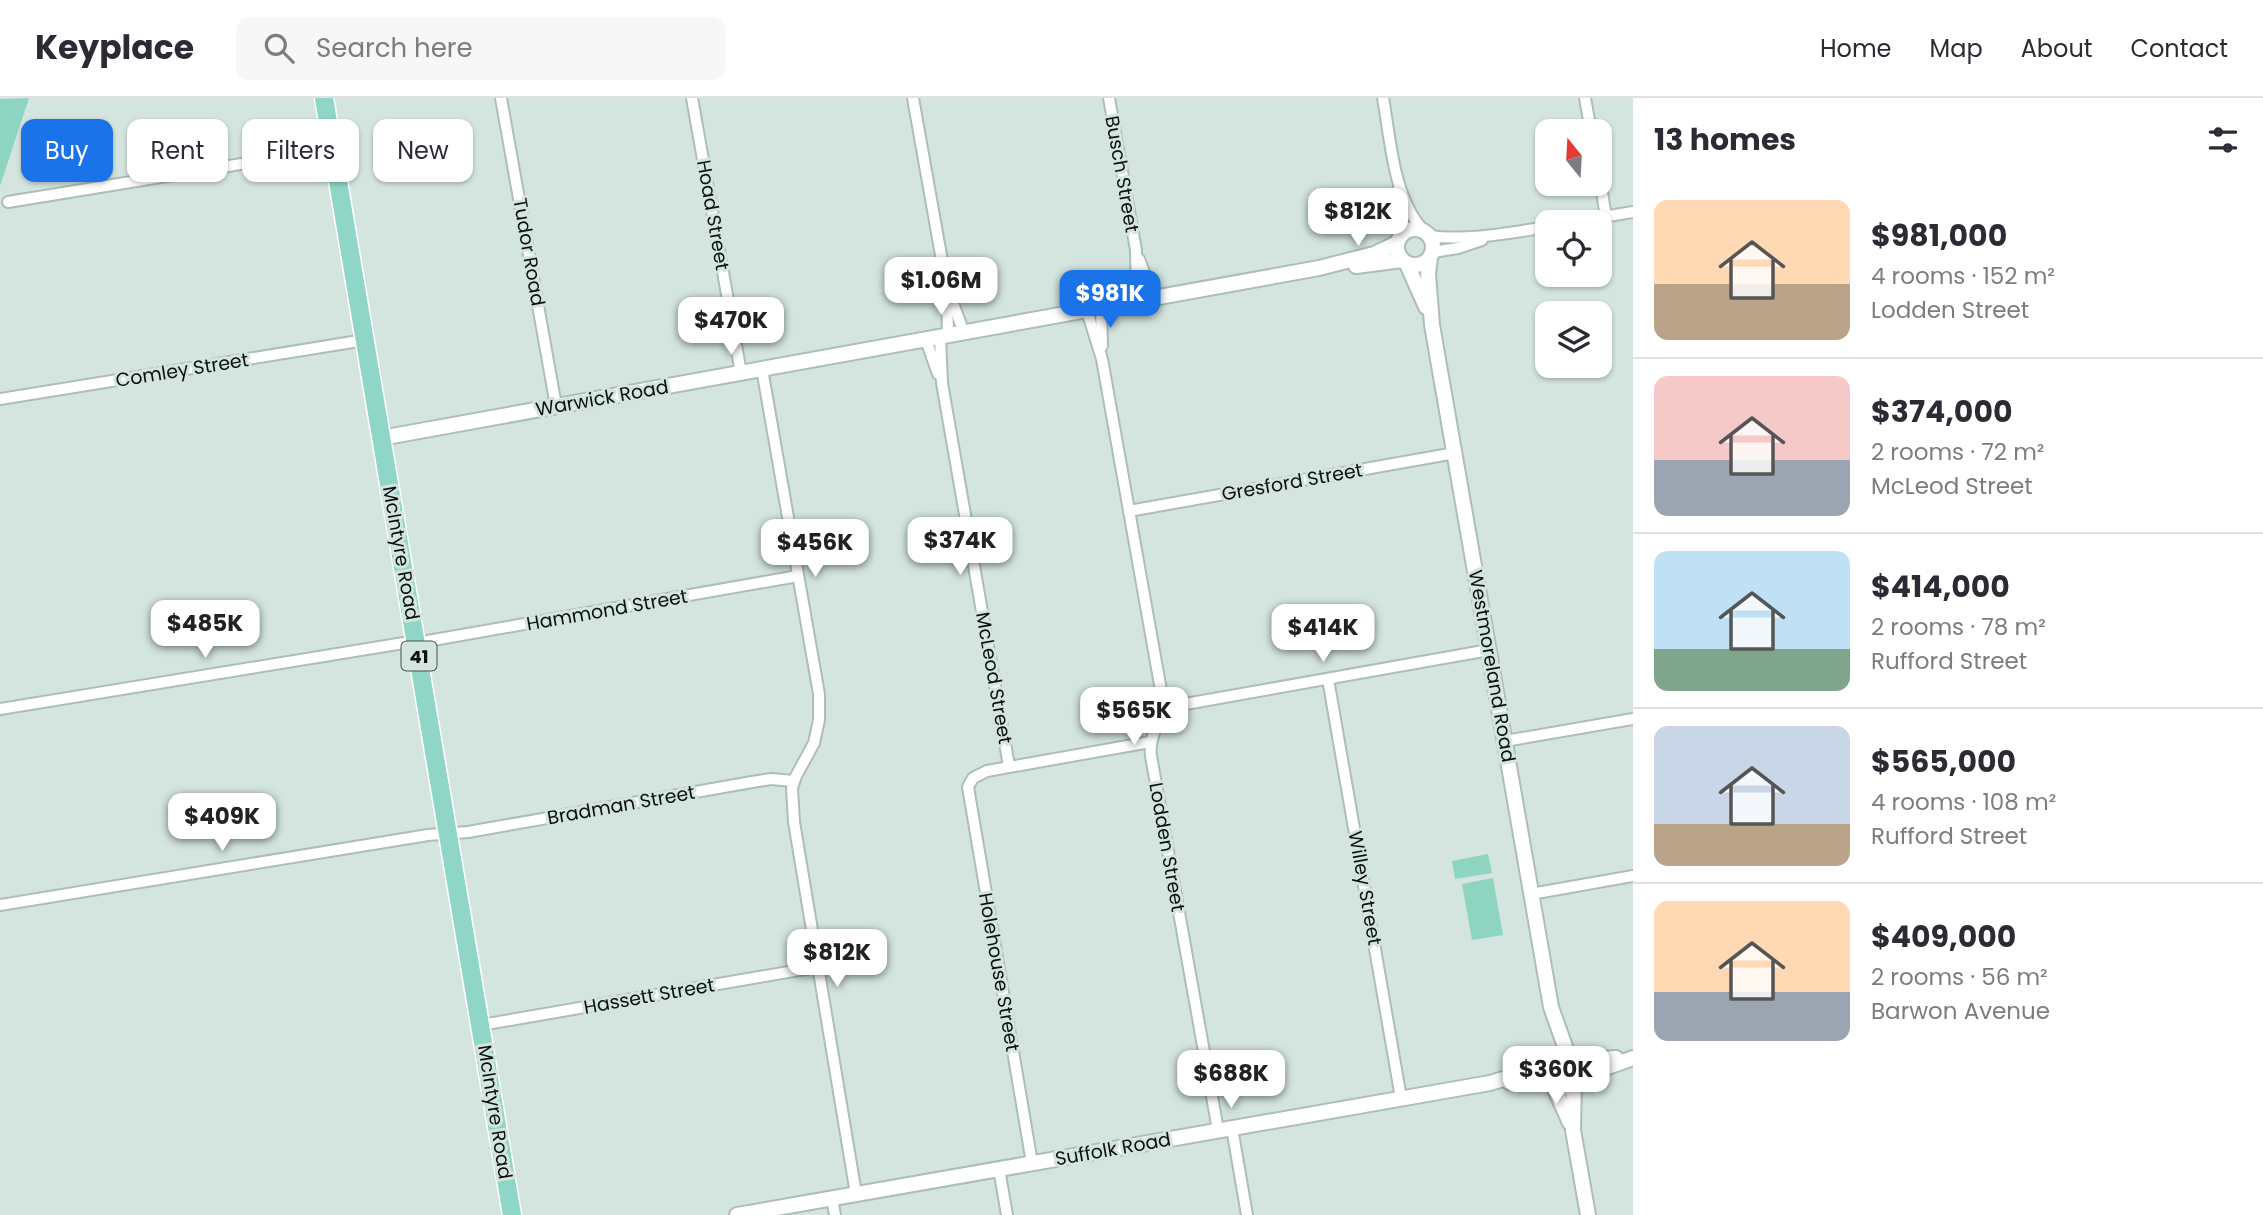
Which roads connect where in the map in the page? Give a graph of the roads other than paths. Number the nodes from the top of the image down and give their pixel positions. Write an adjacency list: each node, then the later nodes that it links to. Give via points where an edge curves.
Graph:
1 (324, 98): 8 (main road, McIntyre Road / 41)
2 (501, 98): 35 (street, Tudor Road)
3 (692, 98): 33 (street, Hoad Street)
4 (913, 98): 24 (street)
5 (1109, 98): 20 (street, Busch Street)
6 (1383, 98): 11 (street)
7 (1585, 98): 9 (street)
8 (328, 119)
9 (1589, 119)
10 (242, 164): 13 (street)
11 (1397, 173): 17 (street, via 1413,219); 19 (street)
12 (339, 182): 31 (main road, McIntyre Road / 41)
13 (8, 202)
14 (1633, 212): 15 (street)
15 (1612, 215)
16 (1535, 229): 18 (street)
17 (1427, 233): 18 (street, via 1453,238); 19 (street, via 1413,229); 21 (street)
18 (1491, 236): 21 (street)
19 (1398, 240): 22 (street, via 1398,255); 23 (street, Warwick Road, via 1374,254)
20 (1136, 250): 25 (street, Busch Street); 26 (street, Busch Street)
21 (1432, 255): 22 (street, via 1417,265); 28 (street, Westmoreland Road)
22 (1404, 262): 23 (street, Warwick Road); 28 (street, Westmoreland Road)
23 (1320, 268): 25 (street, Warwick Road)
24 (947, 289): 29 (street); 30 (street, McLeod Street)
25 (1154, 299): 26 (street, Warwick Road)
26 (1137, 302): 27 (street, Warwick Road)
27 (1094, 309): 29 (street, Warwick Road); 38 (street)
28 (1432, 324): 37 (street, Westmoreland Road)
29 (964, 333): 30 (street, Warwick Road)
30 (938, 338): 32 (street, Warwick Road); 48 (street, McLeod Street)
31 (365, 340): 34 (street, Comley Street); 36 (main road, McIntyre Road / 41)
32 (762, 369): 33 (street, Warwick Road); 39 (street)
33 (741, 373): 35 (street, Warwick Road)
34 (0, 400)
35 (556, 406): 36 (street, Warwick Road)
36 (381, 438): 40 (main road, McIntyre Road / 41)
37 (1455, 453): 38 (street, Gresford Street); 41 (street, Westmoreland Road)
38 (1129, 511): 43 (street)
39 (798, 576): 40 (street, Hammond Street); 49 (street, via 820,708 814,743)
40 (416, 642): 44 (street, Hammond Street); 50 (main road, McIntyre Road / 41)
41 (1489, 650): 42 (street); 46 (street, Westmoreland Road)
42 (1328, 679): 43 (street); 63 (street, Willey Street)
43 (1163, 708): 47 (street, Lodden Street)
44 (0, 709)
45 (1633, 719): 46 (street)
46 (1505, 741): 52 (street, Westmoreland Road)
47 (1150, 742): 48 (street); 64 (street, Lodden Street)
48 (1009, 766): 66 (street, Holehouse Street, via 982,772 970,782 968,793)
49 (794, 781): 50 (street, Bradman Street, via 771,779); 54 (street, via 796,837)
50 (448, 833): 53 (street, Bradman Street); 56 (main road, McIntyre Road / 41)
51 (1633, 876): 52 (street)
52 (1531, 894): 55 (street, Westmoreland Road)
53 (0, 905)
54 (817, 967): 56 (street, Hassett Street); 68 (street)
55 (1551, 1007): 58 (street, Westmoreland Road); 59 (street, Westmoreland Road)
56 (481, 1025): 70 (main road, McIntyre Road / 41)
57 (1633, 1057): 58 (street); 60 (street)
58 (1572, 1058): 59 (street, via 1557,1055); 60 (street, via 1578,1066)
59 (1550, 1059): 61 (street, Suffolk Road); 62 (street, via 1545,1071)
60 (1576, 1080): 62 (street, via 1564,1087); 65 (street)
61 (1490, 1083): 62 (street, Suffolk Road); 63 (street, Suffolk Road)
62 (1551, 1084): 65 (street)
63 (1401, 1098): 64 (street, Suffolk Road)
64 (1225, 1129): 66 (street, Suffolk Road); 74 (street, Lodden Street)
65 (1573, 1130): 75 (street)
66 (1031, 1163): 67 (street, Suffolk Road)
67 (999, 1169): 68 (street, Suffolk Road); 73 (street)
68 (856, 1194): 69 (street, Suffolk Road)
69 (832, 1198): 71 (street, Suffolk Road); 72 (street)
70 (512, 1215)
71 (737, 1215)
72 (835, 1215)
73 (1007, 1215)
74 (1247, 1215)
75 (1588, 1215)

